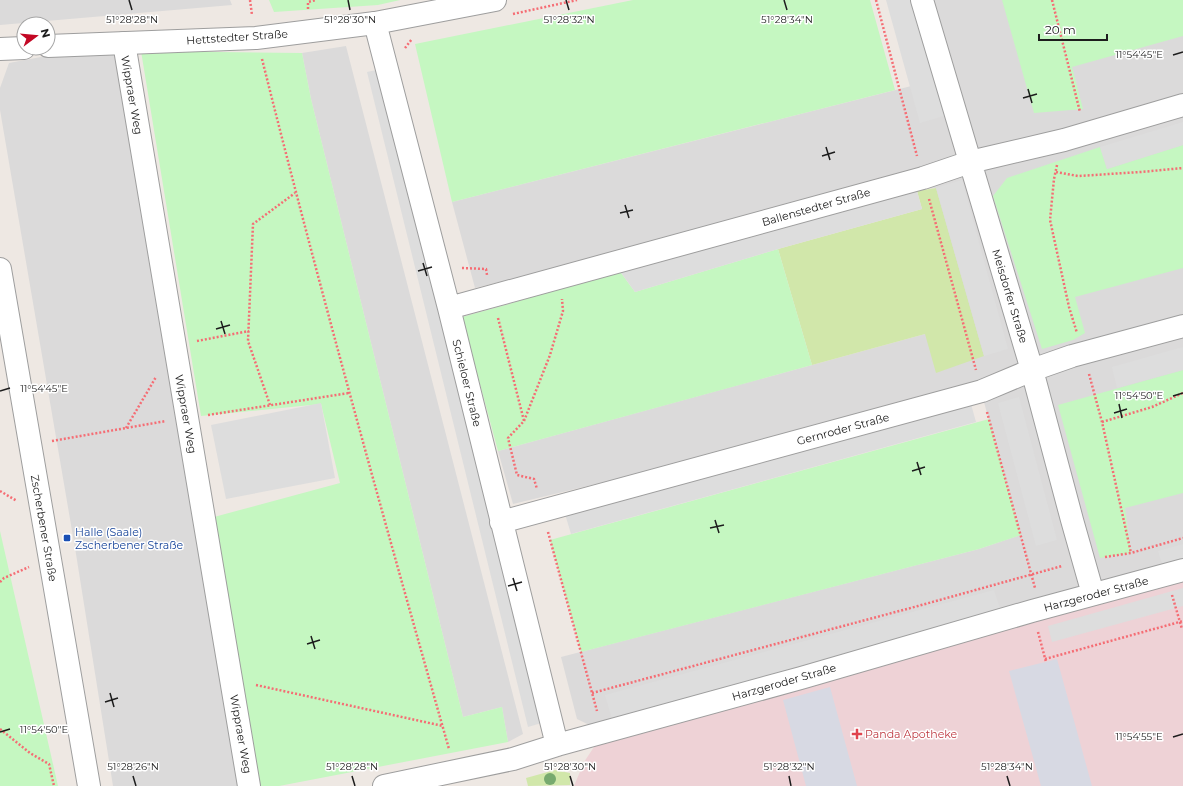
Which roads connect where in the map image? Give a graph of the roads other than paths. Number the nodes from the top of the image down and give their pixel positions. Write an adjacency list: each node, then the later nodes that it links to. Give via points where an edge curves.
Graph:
1 (495, 0): 3 (street, Hettstedter Straße)
2 (922, 0): 9 (street, Meisdorfer Straße)
3 (375, 22): 4 (street, Hettstedter Straße, via 256,38); 11 (street, Schieloer Straße)
4 (124, 42): 5 (street, Hettstedter Straße); 19 (street, Wippraer Weg)
5 (56, 46)
6 (16, 48): 7 (street)
7 (0, 49)
8 (1183, 105): 9 (street, Ballenstedter Straße, via 1064,140)
9 (970, 162): 11 (street, Ballenstedter Straße, via 923,178); 13 (street, Meisdorfer Straße)
10 (0, 269): 18 (street, Zscherbener Straße)
11 (449, 308): 14 (street, Schieloer Straße)
12 (1183, 326): 13 (street, Gernroder Straße)
13 (1032, 370): 14 (street, Gernroder Straße, via 982,391); 16 (street, Meisdorfer Straße)
14 (501, 522): 17 (street, Schieloer Straße)
15 (1175, 573): 16 (street, Harzgeroder Straße)
16 (1094, 594): 17 (street, Harzgeroder Straße)
17 (557, 745): 20 (street, Harzgeroder Straße, via 513,759)
18 (89, 786)
19 (249, 786)
20 (384, 786)

